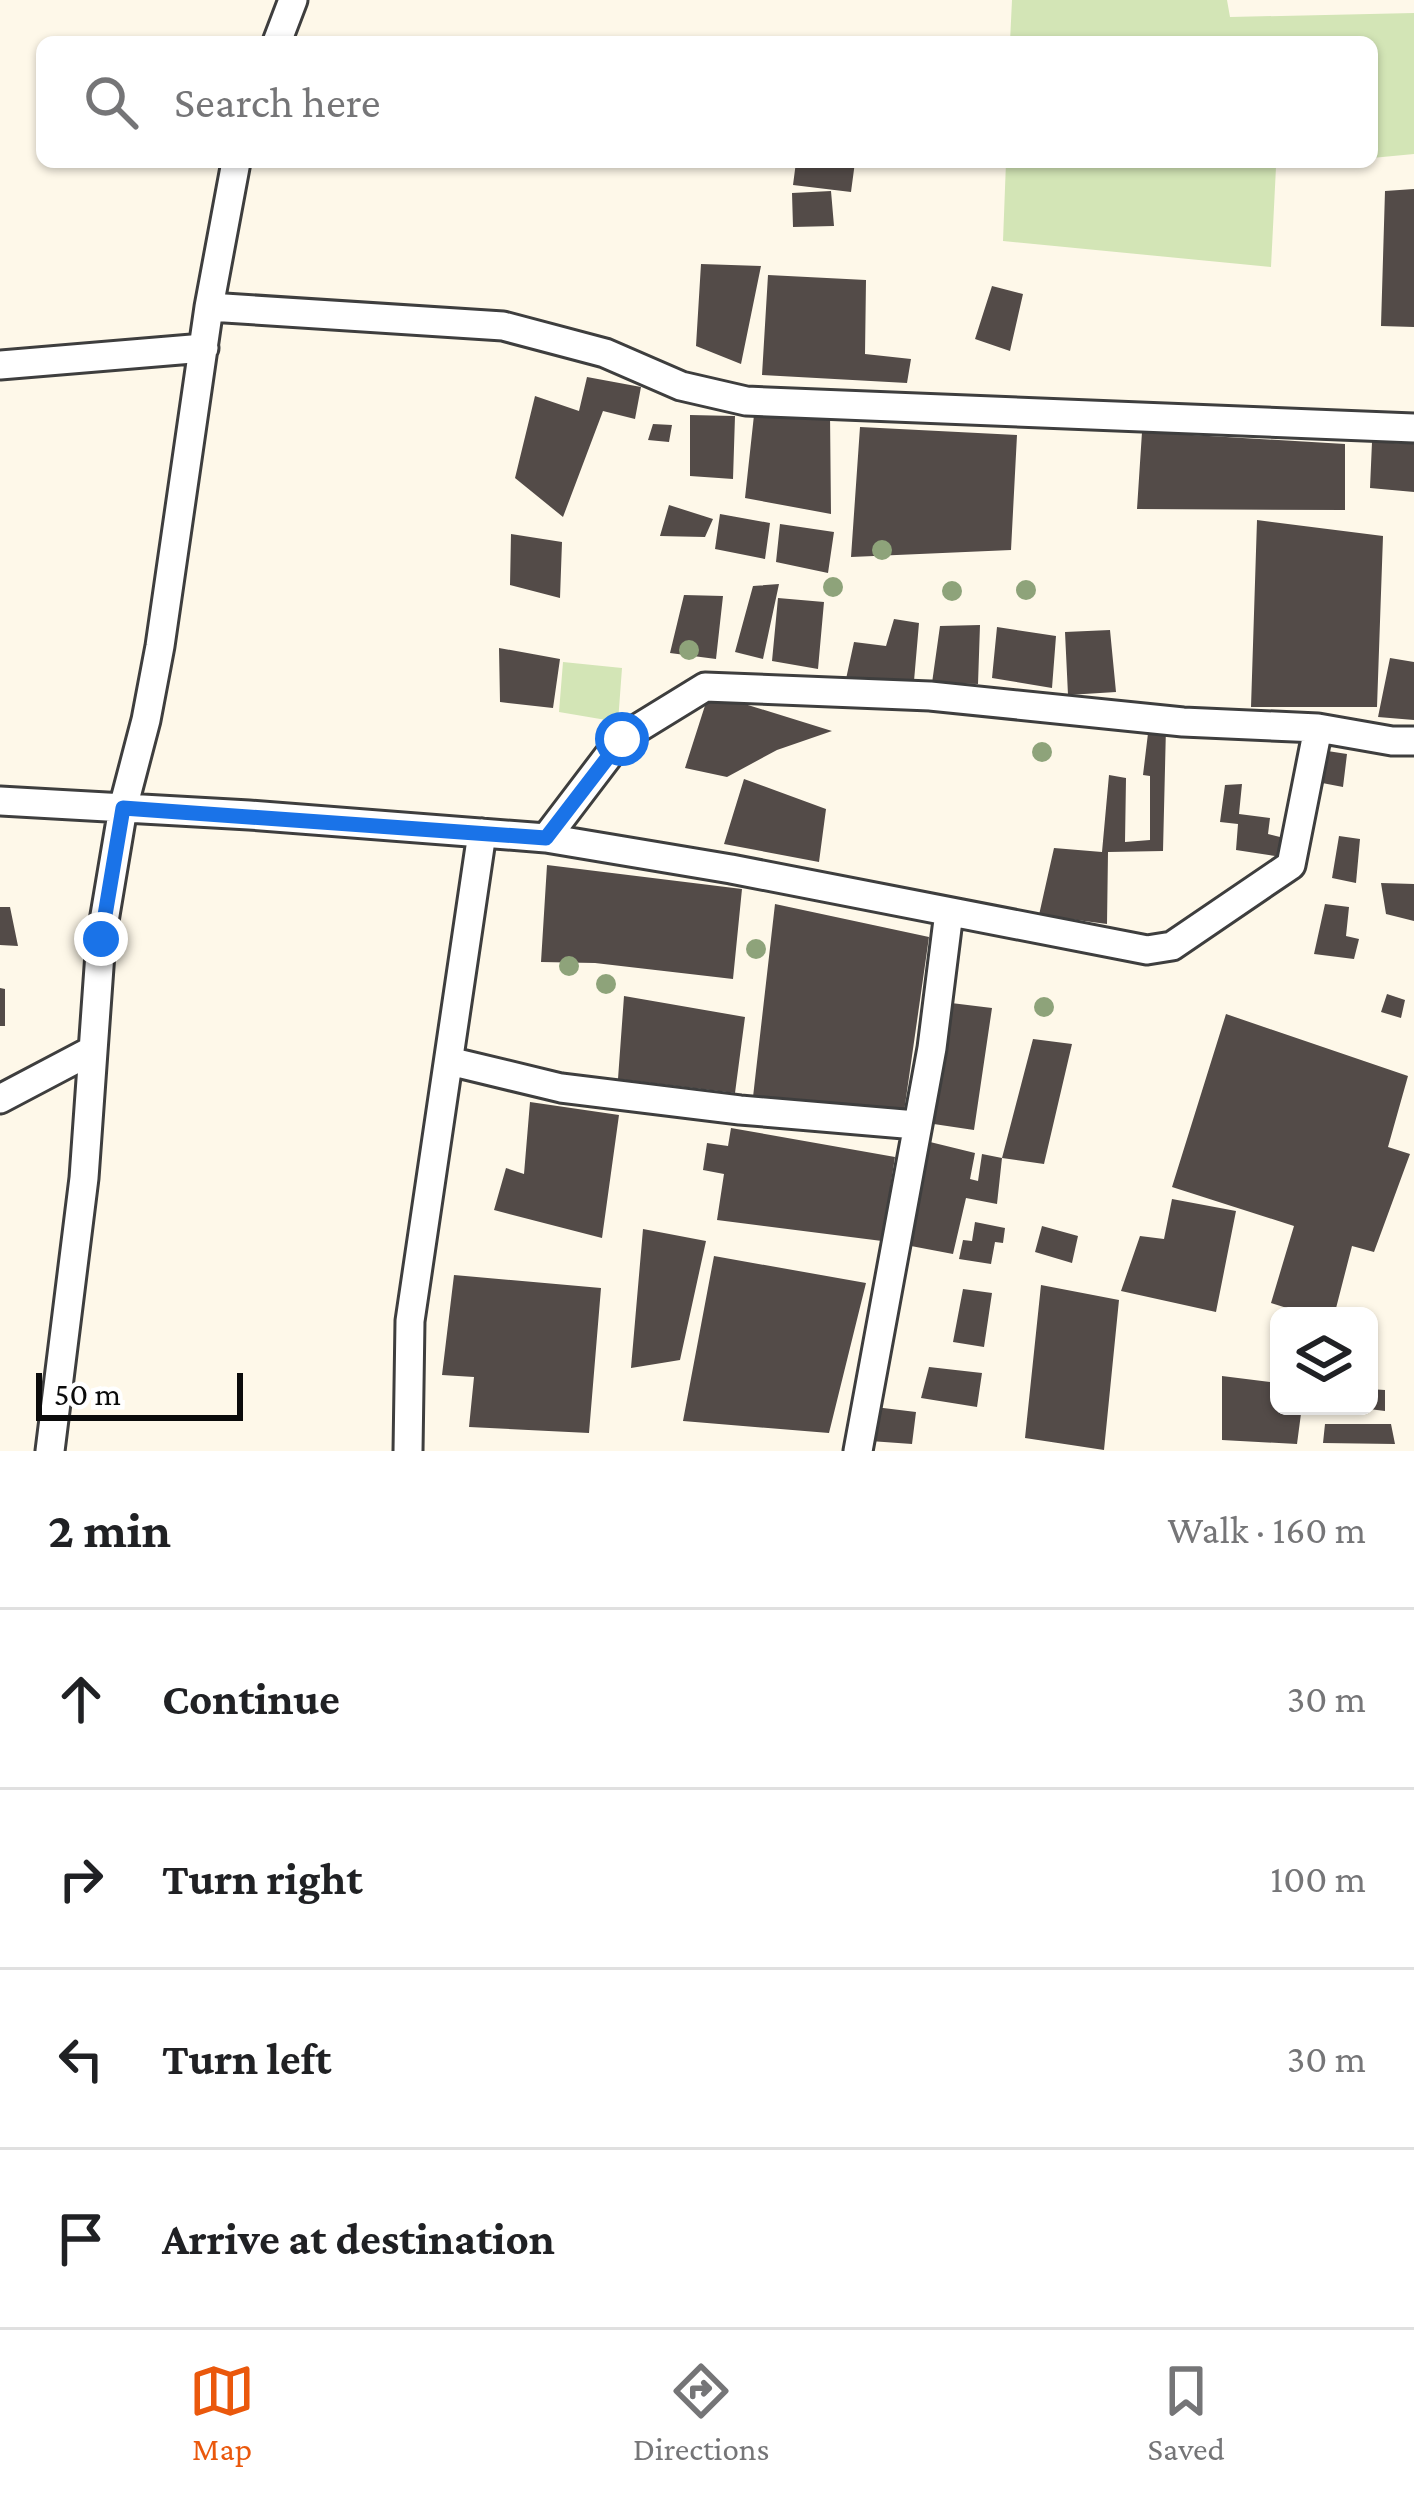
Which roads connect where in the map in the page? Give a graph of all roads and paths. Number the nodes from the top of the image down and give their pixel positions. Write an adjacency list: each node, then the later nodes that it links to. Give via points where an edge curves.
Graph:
1 (293, 0): 2 (street)
2 (279, 36)
3 (235, 168): 4 (street)
4 (208, 308): 5 (street); 7 (street, via 503,326 746,400)
5 (204, 348): 6 (street); 11 (street, via 160,646)
6 (0, 365)
7 (1414, 428)
8 (1318, 728): 9 (street); 13 (street, via 930,696 705,687 622,739); 14 (street, via 1291,865 1172,946 1127,947)
9 (1414, 740)
10 (0, 801): 11 (street)
11 (123, 808): 12 (street); 15 (street)
12 (482, 833): 13 (street); 16 (street)
13 (546, 838): 14 (street)
14 (949, 912): 18 (street)
15 (91, 1051): 17 (street); 19 (street)
16 (449, 1061): 18 (street, via 561,1088); 20 (street, via 410,1322)
17 (0, 1099)
18 (916, 1125): 21 (street)
19 (50, 1451)
20 (408, 1451)
21 (858, 1451)

